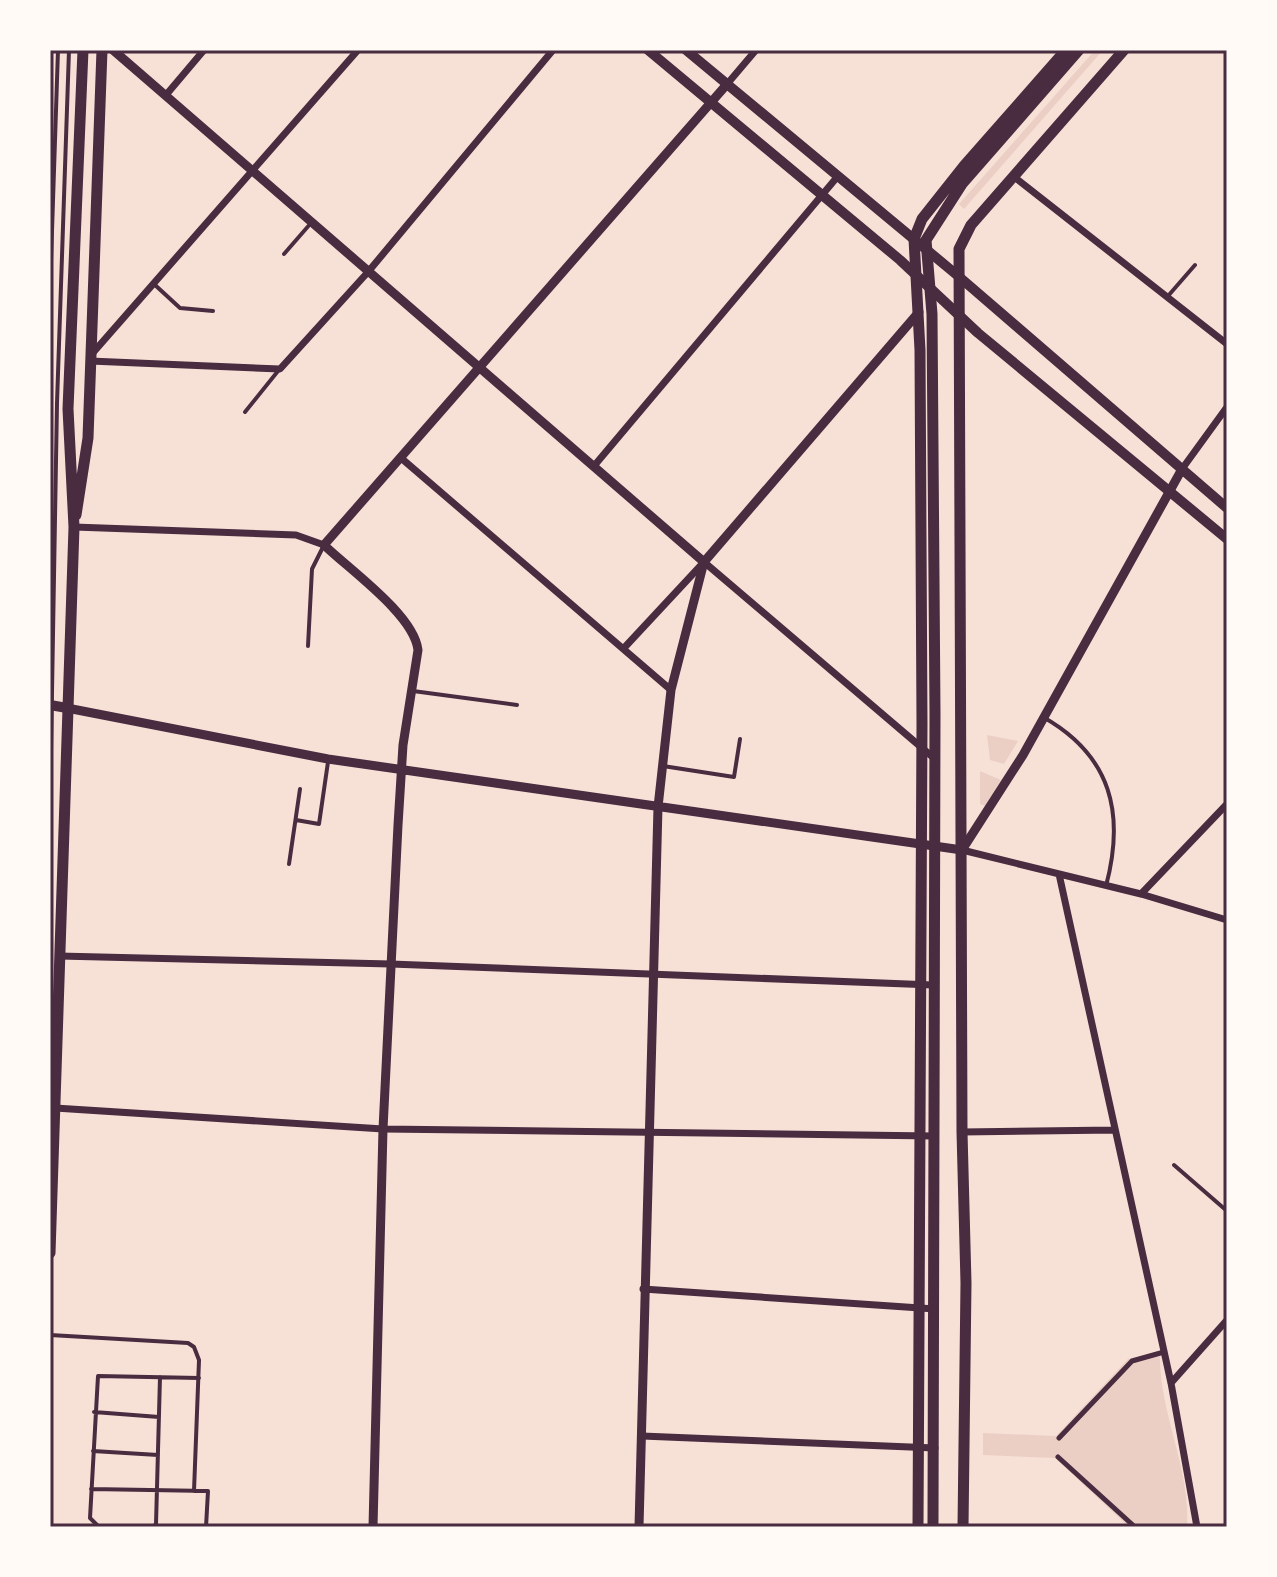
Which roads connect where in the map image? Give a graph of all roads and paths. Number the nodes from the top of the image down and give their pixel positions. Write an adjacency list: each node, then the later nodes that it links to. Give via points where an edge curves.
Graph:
1 (58, 50): 32 (lane)
2 (69, 50): 56 (lane)
3 (83, 50): 48 (main road, via 68,409)
4 (102, 50): 38 (main road)
5 (113, 50): 16 (street)
6 (204, 50): 16 (street)
7 (358, 50): 18 (street)
8 (553, 50): 27 (street)
9 (648, 50): 17 (main road)
10 (686, 50): 15 (main road)
11 (756, 50): 15 (street)
12 (1066, 50): 23 (main road, via 964,166 922,219)
13 (1079, 50): 24 (main road, via 962,184 926,237)
14 (1124, 50): 20 (main road)
15 (728, 83): 17 (street); 19 (main road)
16 (166, 95): 18 (street)
17 (710, 104): 21 (main road); 39 (street)
18 (256, 171): 22 (street); 30 (street)
19 (838, 176): 21 (street); 23 (main road)
20 (1013, 176): 28 (main road, via 965,232); 33 (street)
21 (821, 194): 29 (main road); 44 (street)
22 (313, 221): 25 (lane); 27 (street)
23 (914, 239): 24 (main road); 29 (main road)
24 (926, 249): 28 (main road); 31 (main road)
25 (284, 254)
26 (1195, 265): 33 (lane)
27 (368, 272): 39 (street); 40 (street)
28 (957, 275): 36 (main road); 45 (main road)
29 (917, 276): 31 (main road); 35 (main road)
30 (155, 285): 34 (lane, via 180,308); 38 (street)
31 (930, 287): 36 (main road); 63 (main road)
32 (50, 291)
33 (1168, 296): 37 (street)
34 (213, 311)
35 (919, 312): 51 (street); 61 (main road)
36 (959, 315): 46 (main road); 72 (main road)
37 (1227, 344)
38 (90, 359): 40 (street); 48 (main road, via 85,470)
39 (480, 367): 43 (street); 44 (street)
40 (280, 369): 42 (lane)
41 (1227, 407): 45 (street)
42 (245, 412)
43 (401, 458): 50 (street); 53 (street)
44 (594, 466): 51 (street)
45 (1182, 469): 46 (street); 47 (main road)
46 (1168, 490): 49 (main road); 59 (street)
47 (1227, 508)
48 (74, 527): 50 (street, via 296,535); 58 (main road)
49 (1227, 539)
50 (324, 545): 52 (lane, via 312,569); 55 (street, via 413,629 418,650)
51 (704, 562): 53 (street); 54 (street); 61 (street)
52 (308, 646)
53 (624, 648): 54 (street)
54 (671, 690): 64 (street)
55 (413, 691): 57 (lane); 65 (street)
56 (51, 705): 58 (main road); 68 (lane)
57 (517, 705)
58 (67, 708): 62 (street); 78 (main road)
59 (1043, 717): 72 (street); 75 (lane, via 1082,747 1108,789 1117,835)
60 (740, 739): 64 (lane, via 734,777)
61 (922, 749): 63 (street); 71 (main road)
62 (328, 759): 65 (street); 70 (lane, via 319,824)
63 (935, 759): 71 (main road)
64 (661, 766): 69 (street)
65 (402, 770): 69 (street); 79 (street)
66 (300, 789): 70 (lane)
67 (1227, 804): 76 (street)
68 (50, 807)
69 (658, 807): 71 (street); 80 (street)
70 (296, 820): 73 (lane)
71 (927, 845): 72 (street); 81 (main road); 82 (main road)
72 (962, 850): 74 (street); 86 (main road)
73 (289, 864)
74 (1059, 874): 75 (street); 85 (street)
75 (1106, 886): 76 (street)
76 (1141, 894): 77 (street)
77 (1227, 920)
78 (59, 956): 79 (street); 83 (main road)
79 (391, 964): 80 (street); 84 (street)
80 (654, 973): 81 (street); 87 (street)
81 (919, 985): 82 (street); 88 (main road)
82 (933, 985): 89 (main road)
83 (55, 1108): 84 (street); 92 (main road)
84 (383, 1129): 87 (street); 117 (street)
85 (1115, 1130): 86 (street); 98 (street)
86 (962, 1132): 121 (main road)
87 (649, 1134): 88 (street); 93 (street)
88 (919, 1136): 89 (street); 94 (main road)
89 (934, 1136): 95 (main road)
90 (1174, 1165): 91 (lane)
91 (1227, 1211)
92 (50, 1253)
93 (643, 1289): 94 (street); 104 (street)
94 (921, 1309): 95 (street); 106 (main road)
95 (935, 1309): 107 (main road)
96 (1227, 1320): 101 (street)
97 (50, 1335): 100 (lane, via 188,1343 198,1353)
98 (1164, 1352): 101 (street); 105 (street, via 1132,1361)
99 (160, 1377): 100 (lane); 102 (lane, via 98,1376); 103 (lane)
100 (199, 1378): 112 (lane)
101 (1171, 1383): 123 (street)
102 (94, 1412): 103 (lane); 108 (lane)
103 (159, 1417): 109 (lane)
104 (642, 1436): 106 (street); 118 (street)
105 (1059, 1438)
106 (920, 1447): 107 (street); 119 (main road)
107 (935, 1448): 120 (main road)
108 (93, 1451): 109 (lane); 111 (lane)
109 (158, 1455): 113 (lane)
110 (1058, 1457): 122 (street)
111 (91, 1489): 113 (lane); 114 (lane, via 92,1524)
112 (194, 1491): 113 (lane); 116 (lane, via 208,1491)
113 (157, 1492): 115 (lane)
114 (113, 1527)
115 (153, 1527)
116 (206, 1527)
117 (373, 1527)
118 (639, 1527)
119 (918, 1527)
120 (933, 1527)
121 (963, 1527)
122 (1135, 1527)
123 (1197, 1527)

